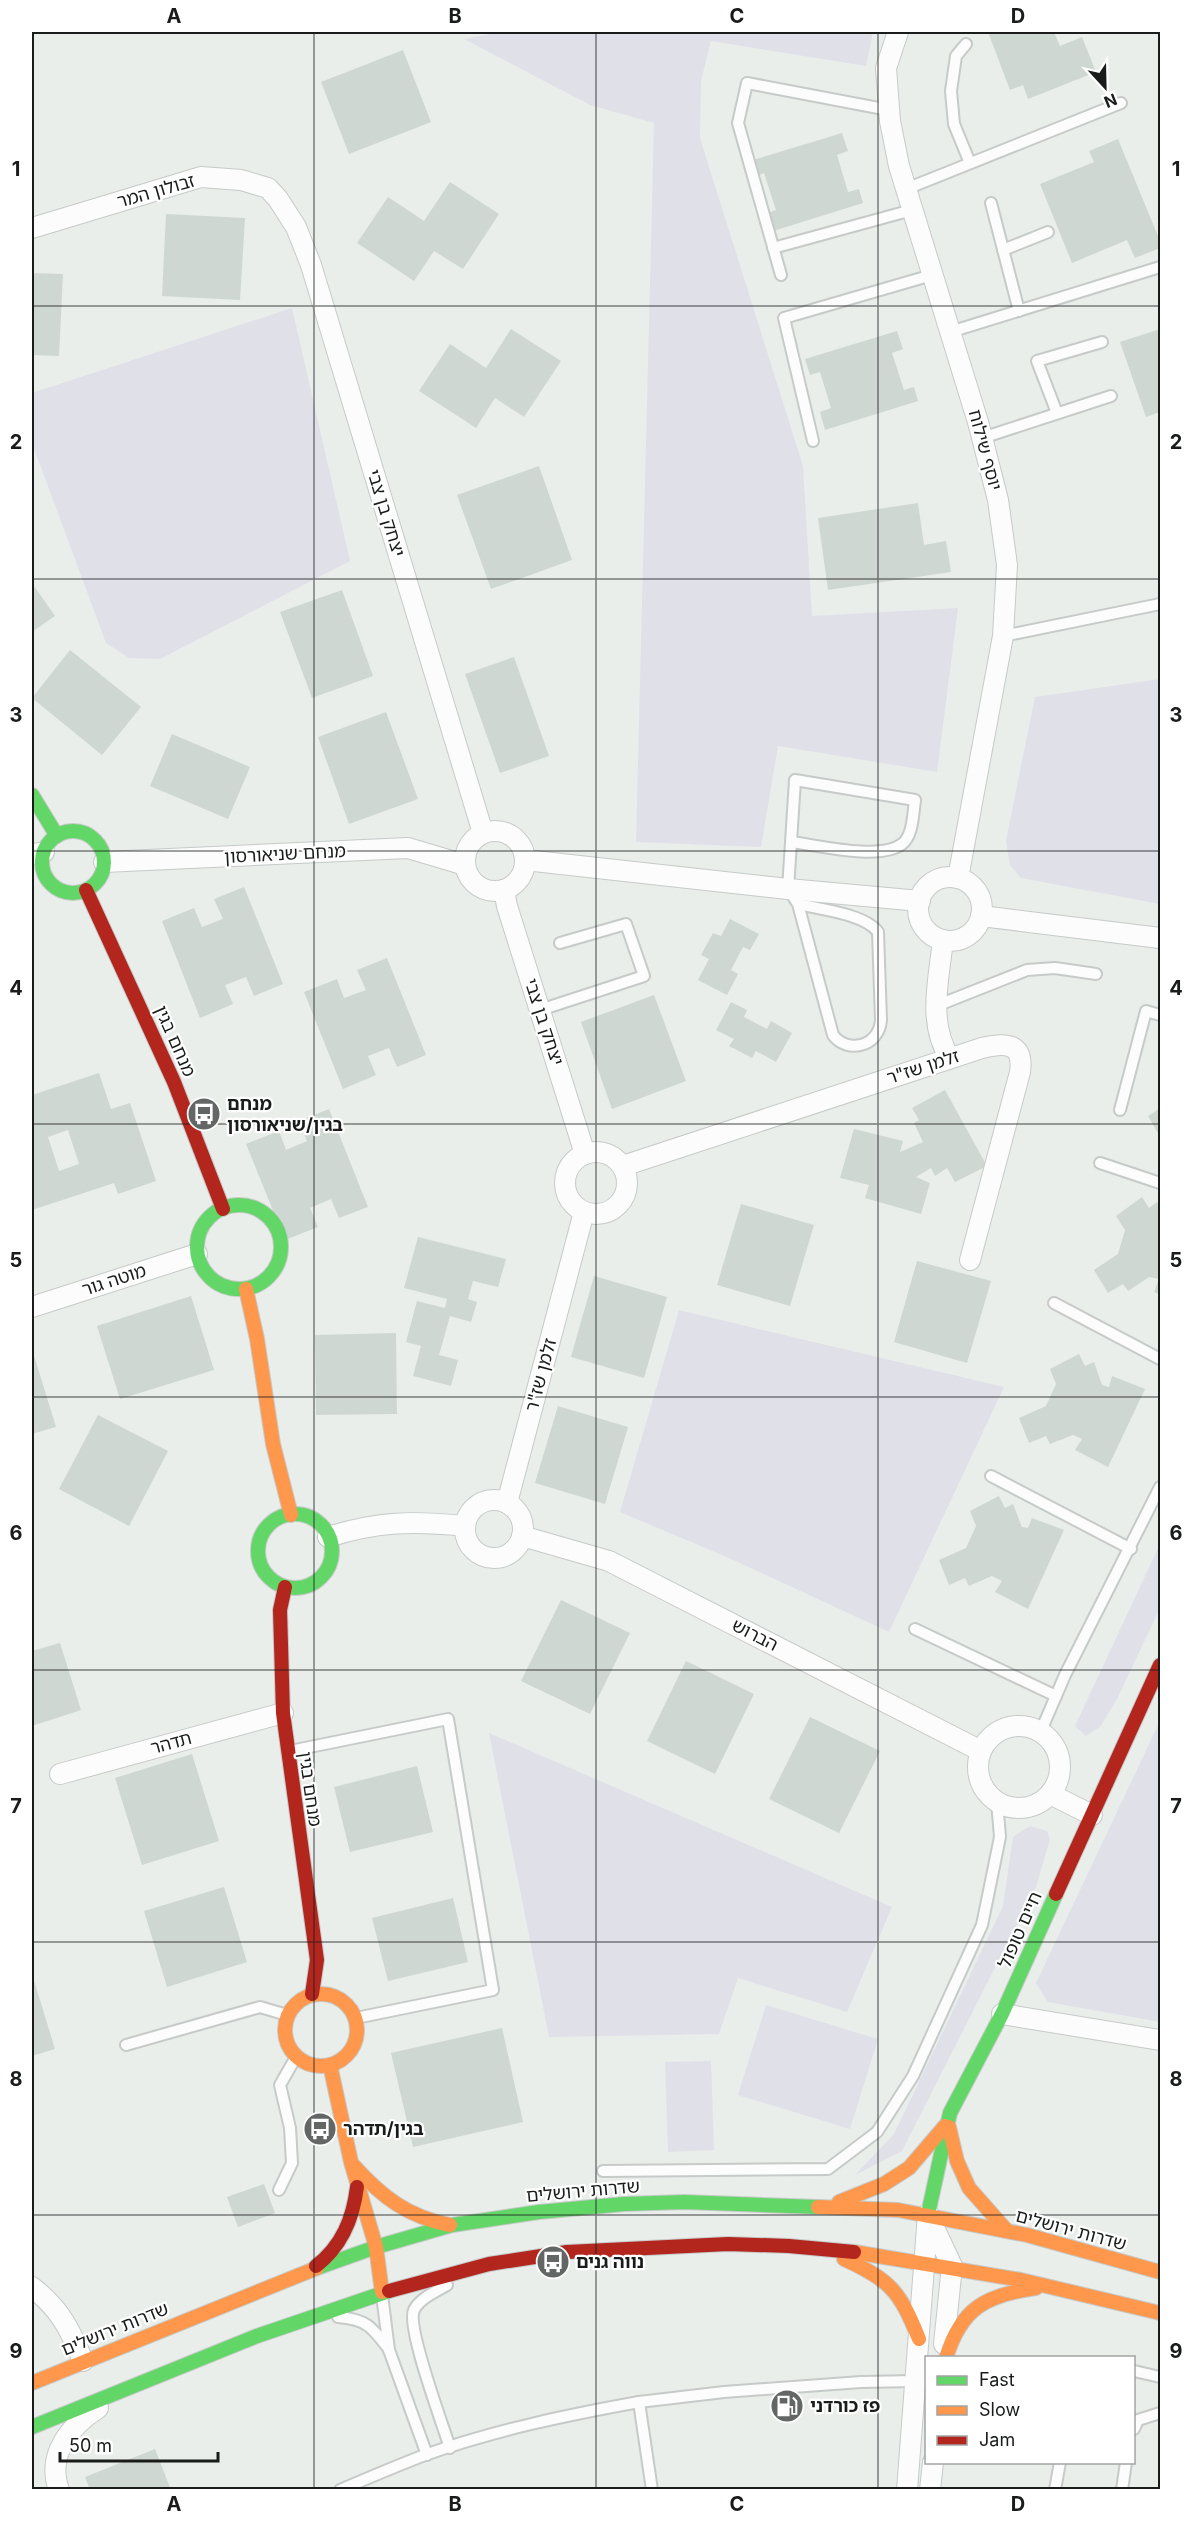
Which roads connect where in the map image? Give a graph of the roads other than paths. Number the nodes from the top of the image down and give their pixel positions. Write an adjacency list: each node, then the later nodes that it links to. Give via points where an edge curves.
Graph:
1 (898, 32): 4 (street, יוסף שילוח, via 886,68)
2 (966, 44): 5 (lane, via 956,56 951,92 954,124)
3 (1120, 103): 5 (lane)
4 (890, 110): 6 (street, יוסף שילוח); 12 (lane, via 747,83 738,123)
5 (970, 163): 6 (lane)
6 (906, 189): 9 (street, יוסף שילוח)
7 (278, 199): 10 (street, זבולון המר, via 268,188 241,180 201,177); 27 (street, יצחק בן צבי, via 296,227 311,265)
8 (991, 203): 13 (lane)
9 (912, 210): 12 (lane); 16 (street, יוסף שילוח)
10 (32, 228)
11 (1048, 232): 13 (lane)
12 (773, 248): 15 (lane)
13 (1003, 250): 17 (lane)
14 (1161, 267): 17 (lane)
15 (781, 275)
16 (932, 275): 18 (street, יוסף שילוח); 23 (lane, via 784,318)
17 (1019, 311): 18 (lane)
18 (950, 332): 22 (street, יוסף שילוח)
19 (1102, 342): 21 (lane, via 1037,361)
20 (1111, 396): 21 (lane)
21 (1057, 414): 22 (lane)
22 (982, 438): 25 (street, יוסף שילוח, via 998,500 1007,565)
23 (813, 441)
24 (1161, 604): 25 (lane)
25 (1003, 636): 34 (street, יוסף שילוח)
26 (32, 795): 28 (main road)
27 (483, 833): 31 (street, via 494,831 514,837); 33 (street, via 469,845)
28 (57, 836): 30 (main road); 32 (main road, via 82,832 99,845)
29 (791, 842): 29 (lane, via 874,852 892,849 909,834 915,800 795,780); 37 (lane)
30 (38, 853): 35 (main road, via 52,885 72,893)
31 (525, 860): 36 (street, via 519,880); 37 (street)
32 (104, 862): 33 (street, מנחם שניאורסון, via 408,848); 35 (main road, via 101,875)
33 (465, 865): 36 (street, via 474,884 493,892)
34 (958, 878): 38 (street, via 934,881); 39 (street, via 978,892)
35 (86, 890): 53 (main road, מנחם בגין, via 174,1082)
36 (504, 890): 45 (street, יצחק בן צבי)
37 (793, 897): 37 (lane, via 833,1035 846,1045 873,1040 879,1034 881,1020 878,932 860,920); 38 (street)
38 (920, 901): 41 (street, via 918,911 923,925)
39 (981, 916): 40 (street); 41 (street, via 978,926 967,936)
40 (1161, 938)
41 (943, 940): 44 (street)
42 (560, 943): 45 (lane, via 626,924 644,976)
43 (1096, 974): 44 (lane, via 1055,968 1027,970)
44 (936, 1006): 47 (street, via 941,1038)
45 (540, 1010): 49 (street, יצחק בן צבי)
46 (1161, 1015): 48 (lane, via 1146,1011)
47 (950, 1058): 51 (street, זלמן שז"ר); 56 (street, זלמן שז"ר, via 1000,1045 1013,1047 1021,1060)
48 (1120, 1110)
49 (585, 1154): 51 (street, via 606,1153); 54 (street, via 570,1166 565,1187 575,1206)
50 (1100, 1163): 52 (lane)
51 (623, 1166): 54 (street, via 627,1181 621,1202 605,1212)
52 (1161, 1183)
53 (223, 1209): 55 (main road, via 203,1225); 57 (main road, via 244,1205 258,1210 278,1230 280,1258 274,1271 263,1282)
54 (584, 1212): 63 (street, זלמן שז"ר)
55 (197, 1254): 57 (main road, via 206,1275 218,1284); 59 (street, מוטה גור)
56 (970, 1260)
57 (246, 1289): 64 (main road, via 273,1444)
58 (1054, 1303): 60 (lane)
59 (32, 1307)
60 (1161, 1359)
61 (991, 1476): 68 (lane)
62 (1161, 1487): 68 (lane)
63 (507, 1503): 65 (street, via 486,1501 470,1513); 66 (street, via 521,1518)
64 (291, 1515): 67 (main road, via 315,1521); 69 (main road, via 268,1526 258,1549 265,1574)
65 (465, 1526): 66 (street, via 474,1550 492,1558 515,1551); 67 (street, via 398,1522 369,1525)
66 (522, 1536): 75 (street, הברוש, via 609,1561)
67 (328, 1537): 69 (main road, via 332,1553 322,1576 310,1585)
68 (1131, 1549): 72 (lane)
69 (285, 1587): 73 (main road, מנחם בגין, via 280,1610)
70 (915, 1629): 72 (lane)
71 (1161, 1665): 80 (main road, חיים טופול)
72 (1056, 1696): 74 (lane)
73 (283, 1713): 76 (main road, מנחם בגין); 77 (street, תדהר)
74 (1040, 1733): 75 (street, via 1023,1727 1004,1730); 78 (street, via 1054,1746 1060,1765 1057,1783)
75 (981, 1751): 79 (street, via 981,1783)
76 (287, 1752): 81 (main road, מנחם בגין, via 317,1960); 84 (lane, via 448,1719 494,1990)
77 (60, 1774)
78 (1050, 1794): 79 (street, via 1028,1807 1015,1808); 80 (street)
79 (997, 1802): 91 (lane, via 1000,1837 982,1925 913,2076 877,2132 828,2169)
80 (1092, 1815): 82 (main road, חיים טופול)
81 (312, 1994): 83 (main road, via 293,2006); 84 (main road, via 323,1993 343,2000)
82 (1002, 2014): 85 (street); 89 (main road, חיים טופול)
83 (287, 2015): 86 (lane, via 260,2007); 87 (main road, via 285,2038)
84 (356, 2018): 88 (main road, via 353,2047 341,2061)
85 (1161, 2040)
86 (126, 2045)
87 (296, 2057): 88 (main road, via 318,2066); 93 (lane, via 280,2085 290,2128 292,2163)
88 (330, 2065): 90 (main road)
89 (948, 2122): 94 (main road, via 909,2168 884,2184); 95 (main road, חיים טופול); 97 (main road, via 957,2161 969,2188)
90 (351, 2162): 92 (main road); 96 (main road, via 377,2192 399,2209 433,2223)
91 (603, 2171)
92 (357, 2185): 98 (main road); 103 (main road, via 355,2202 339,2243)
93 (279, 2190)
94 (827, 2206): 95 (main road, שדרות ירושלים); 96 (main road, שדרות ירושלים, via 624,2204)
95 (928, 2214): 97 (main road, שדרות ירושלים); 100 (street); 102 (street)
96 (452, 2225): 98 (main road, שדרות ירושלים)
97 (1007, 2231): 104 (main road, שדרות ירושלים)
98 (376, 2247): 103 (main road, שדרות ירושלים); 107 (main road)
99 (811, 2247): 100 (main road); 101 (main road, via 618,2248); 110 (main road, via 886,2279 901,2297)
100 (926, 2261): 102 (main road); 110 (street)
101 (491, 2263): 107 (main road); 124 (lane, via 421,2301 413,2313 418,2349)
102 (951, 2266): 106 (main road); 112 (street)
103 (307, 2272): 114 (main road, שדרות ירושלים)
104 (1161, 2272)
105 (32, 2287): 114 (street, via 50,2302 70,2329)
106 (1077, 2290): 108 (main road); 113 (main road, via 1034,2288 992,2296 974,2308)
107 (382, 2292): 109 (main road); 111 (lane)
108 (1161, 2313)
109 (311, 2316): 111 (lane, via 357,2319 372,2327); 116 (main road)
110 (919, 2339): 118 (street)
111 (389, 2349): 125 (lane)
112 (944, 2356)
113 (945, 2356)
114 (83, 2361): 119 (main road, שדרות ירושלים)
115 (1135, 2371): 117 (lane)
116 (158, 2376): 122 (main road); 129 (street, via 96,2410 69,2433 57,2457 55,2478)
117 (1161, 2377)
118 (916, 2381): 120 (lane, via 724,2392); 132 (street)
119 (32, 2383)
120 (639, 2402): 124 (lane, via 553,2418); 131 (lane)
121 (1161, 2413): 123 (lane, via 1138,2420)
122 (32, 2427)
123 (1135, 2427)
124 (450, 2448): 125 (lane)
125 (426, 2455): 130 (lane)
126 (933, 2464): 133 (street)
127 (1060, 2464): 134 (lane)
128 (1126, 2464): 135 (lane)
129 (59, 2490)
130 (340, 2490)
131 (651, 2490)
132 (907, 2490)
133 (930, 2490)
134 (1055, 2490)
135 (1122, 2490)

